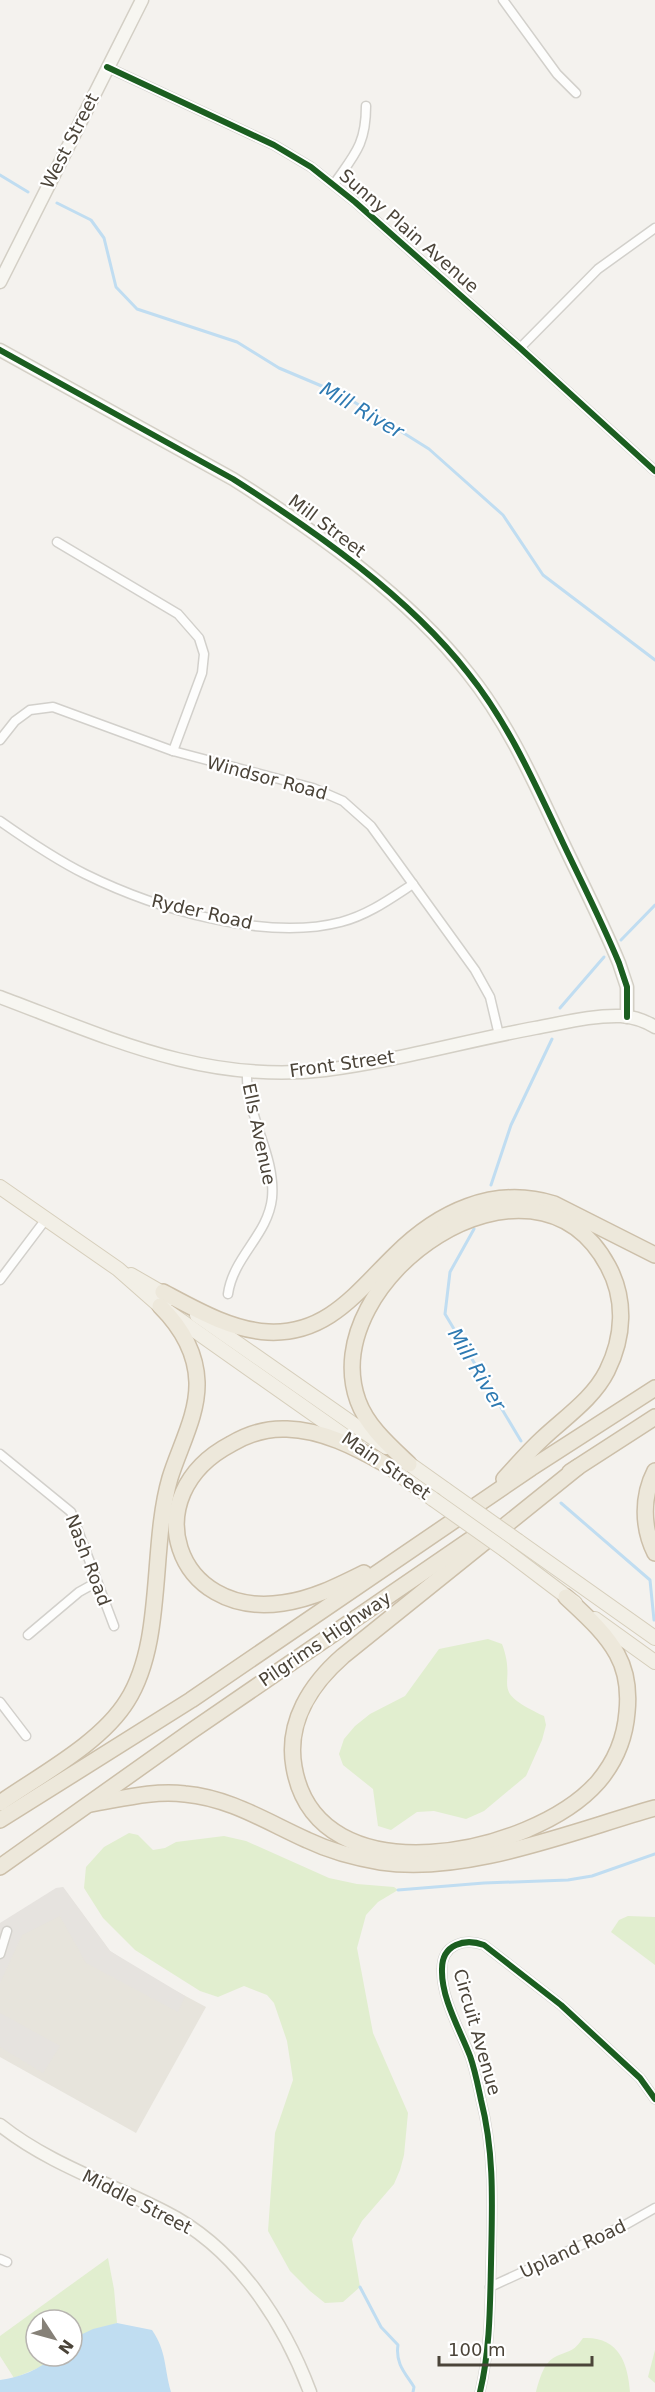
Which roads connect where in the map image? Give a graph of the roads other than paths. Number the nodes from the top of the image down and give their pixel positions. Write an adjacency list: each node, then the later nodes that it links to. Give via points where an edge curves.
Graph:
1 (142, 0): 3 (street, West Street)
2 (503, 0): 4 (street, via 557,74)
3 (107, 67): 6 (street, Sunny Plain Avenue, via 274,145); 8 (street, West Street)
4 (576, 93)
5 (366, 106): 6 (street, via 363,139)
6 (334, 184): 9 (street, Sunny Plain Avenue)
7 (655, 228): 9 (street, via 593,274)
8 (0, 282)
9 (520, 348): 11 (street, Sunny Plain Avenue)
10 (0, 351): 18 (street, Mill Street, via 268,501 356,566 444,645 491,703 536,786 618,963 627,987)
11 (655, 471)
12 (57, 542): 14 (street, via 178,614 199,638 204,654 202,673)
13 (0, 740): 14 (street, Windsor Road, via 30,710 53,707)
14 (173, 751): 16 (street, Windsor Road, via 333,795 363,817)
15 (0, 821): 16 (street, Ryder Road, via 57,859 125,891 170,907 251,925 286,928 340,922 379,906)
16 (413, 884): 20 (street, Windsor Road, via 482,982)
17 (0, 996): 21 (street, Front Street, via 169,1059)
18 (627, 1017): 19 (street, Front Street); 20 (street, Front Street, via 583,1019)
19 (655, 1027)
20 (499, 1035): 21 (street, Front Street, via 346,1067 301,1072)
21 (247, 1071): 26 (street, Ells Avenue, via 248,1093 271,1173 272,1195 266,1220 235,1267)
22 (0, 1187): 23 (main road, Main Street)
23 (46, 1219): 25 (street); 27 (main road, Main Street)
24 (655, 1255): 27 (highway, via 554,1204 498,1197 472,1204 429,1227 396,1254 345,1307 301,1329 247,1329)
25 (0, 1280)
26 (228, 1294)
27 (161, 1299): 31 (main road, Main Street); 32 (main road, Main Street); 46 (highway, via 189,1346 197,1389 166,1496 143,1666 129,1698 107,1725)
28 (655, 1388): 35 (highway, Pilgrims Highway)
29 (655, 1417): 33 (highway, Pilgrims Highway)
30 (0, 1455): 38 (street, Nash Road, via 68,1507)
31 (385, 1464): 36 (highway, via 347,1444 309,1432 276,1429 248,1435 210,1458 188,1483 175,1521 179,1552 197,1580 216,1593 248,1603 273,1604 319,1594); 39 (main road, Main Street, bridge)
32 (409, 1464): 35 (highway, via 368,1420 353,1384 354,1345 372,1304 394,1274 422,1248 466,1220 511,1209 559,1219 595,1246 613,1276 621,1308 617,1345 597,1386); 42 (main road, Main Street, bridge)
33 (578, 1467): 39 (highway, via 343,1656 314,1685 297,1720 292,1754 299,1786 321,1820 345,1838 374,1848 416,1852 461,1849 529,1828 593,1787 621,1742 627,1717 627,1684 613,1647); 47 (highway, Pilgrims Highway)
34 (655, 1471): 37 (highway, via 647,1490 645,1515)
35 (486, 1499): 36 (highway, Pilgrims Highway)
36 (423, 1542): 49 (highway, Pilgrims Highway, via 191,1700)
37 (655, 1553)
38 (97, 1582): 40 (street, Nash Road); 41 (street, via 79,1592)
39 (566, 1597): 43 (main road, Main Street)
40 (114, 1626)
41 (28, 1635)
42 (655, 1638)
43 (655, 1662)
44 (0, 1702): 45 (street)
45 (26, 1736)
46 (0, 1803)
47 (87, 1805): 48 (highway, via 157,1793 201,1796 234,1806 331,1850 382,1862 422,1864 472,1860); 50 (highway, Pilgrims Highway)
48 (655, 1808)
49 (0, 1820)
50 (0, 1867)
51 (7, 1931): 52 (street)
52 (0, 1954)
53 (655, 2099): 56 (street, Circuit Avenue, via 640,2078 527,1976 484,1945 472,1941 452,1946 445,1955 444,1983 471,2059 491,2150)
54 (0, 2125): 57 (street, Middle Street, via 54,2159 166,2212 216,2248 260,2297)
55 (655, 2208): 56 (street, Upland Road)
56 (490, 2287): 58 (street, Circuit Avenue)
57 (310, 2392)
58 (480, 2392)

